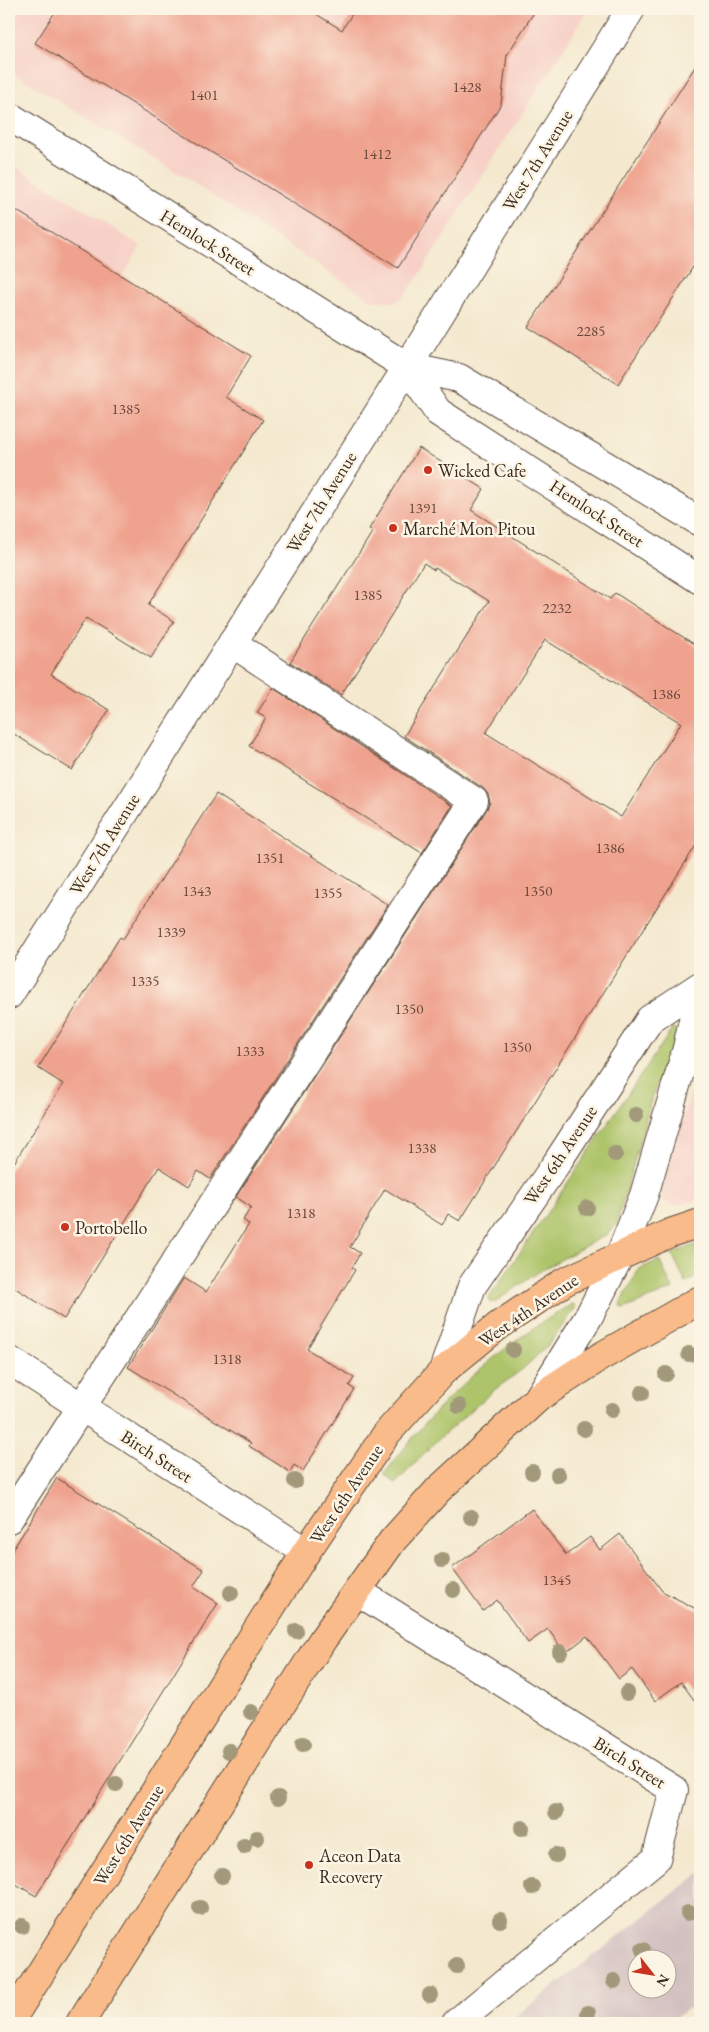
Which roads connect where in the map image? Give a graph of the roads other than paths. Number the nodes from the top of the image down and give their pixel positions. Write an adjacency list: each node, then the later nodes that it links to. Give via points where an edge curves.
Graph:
1 (631, 9): 3 (street, West 7th Avenue)
2 (9, 116): 3 (street, Hemlock Street)
3 (407, 367): 4 (street, Hemlock Street, via 459,378); 5 (street, Hemlock Street, via 438,412); 6 (street, West 7th Avenue)
4 (700, 522)
5 (700, 580)
6 (232, 643): 8 (street, West 7th Avenue); 15 (street, via 474,801)
7 (700, 986): 10 (street, West 6th Avenue, via 687,1048 644,1195); 13 (street, West 6th Avenue, via 650,1019 472,1286)
8 (9, 995)
9 (700, 1223): 10 (main road, West 4th Avenue)
10 (620, 1255): 13 (main road, West 4th Avenue, via 564,1282 498,1326); 14 (street, West 6th Avenue, via 590,1316)
11 (700, 1300): 14 (main road, via 600,1357)
12 (9, 1360): 15 (street, Birch Street)
13 (443, 1371): 17 (main road, West 6th Avenue, via 387,1433)
14 (539, 1397): 18 (main road, West 6th Avenue, via 438,1490 393,1540)
15 (81, 1407): 16 (street); 17 (street, Birch Street)
16 (9, 1519)
17 (306, 1552): 19 (main road, West 6th Avenue)
18 (357, 1591): 20 (main road, West 6th Avenue, via 323,1639); 21 (street, Birch Street, via 674,1790 656,1859)
19 (9, 2023)
20 (80, 2023)
21 (456, 2023)

